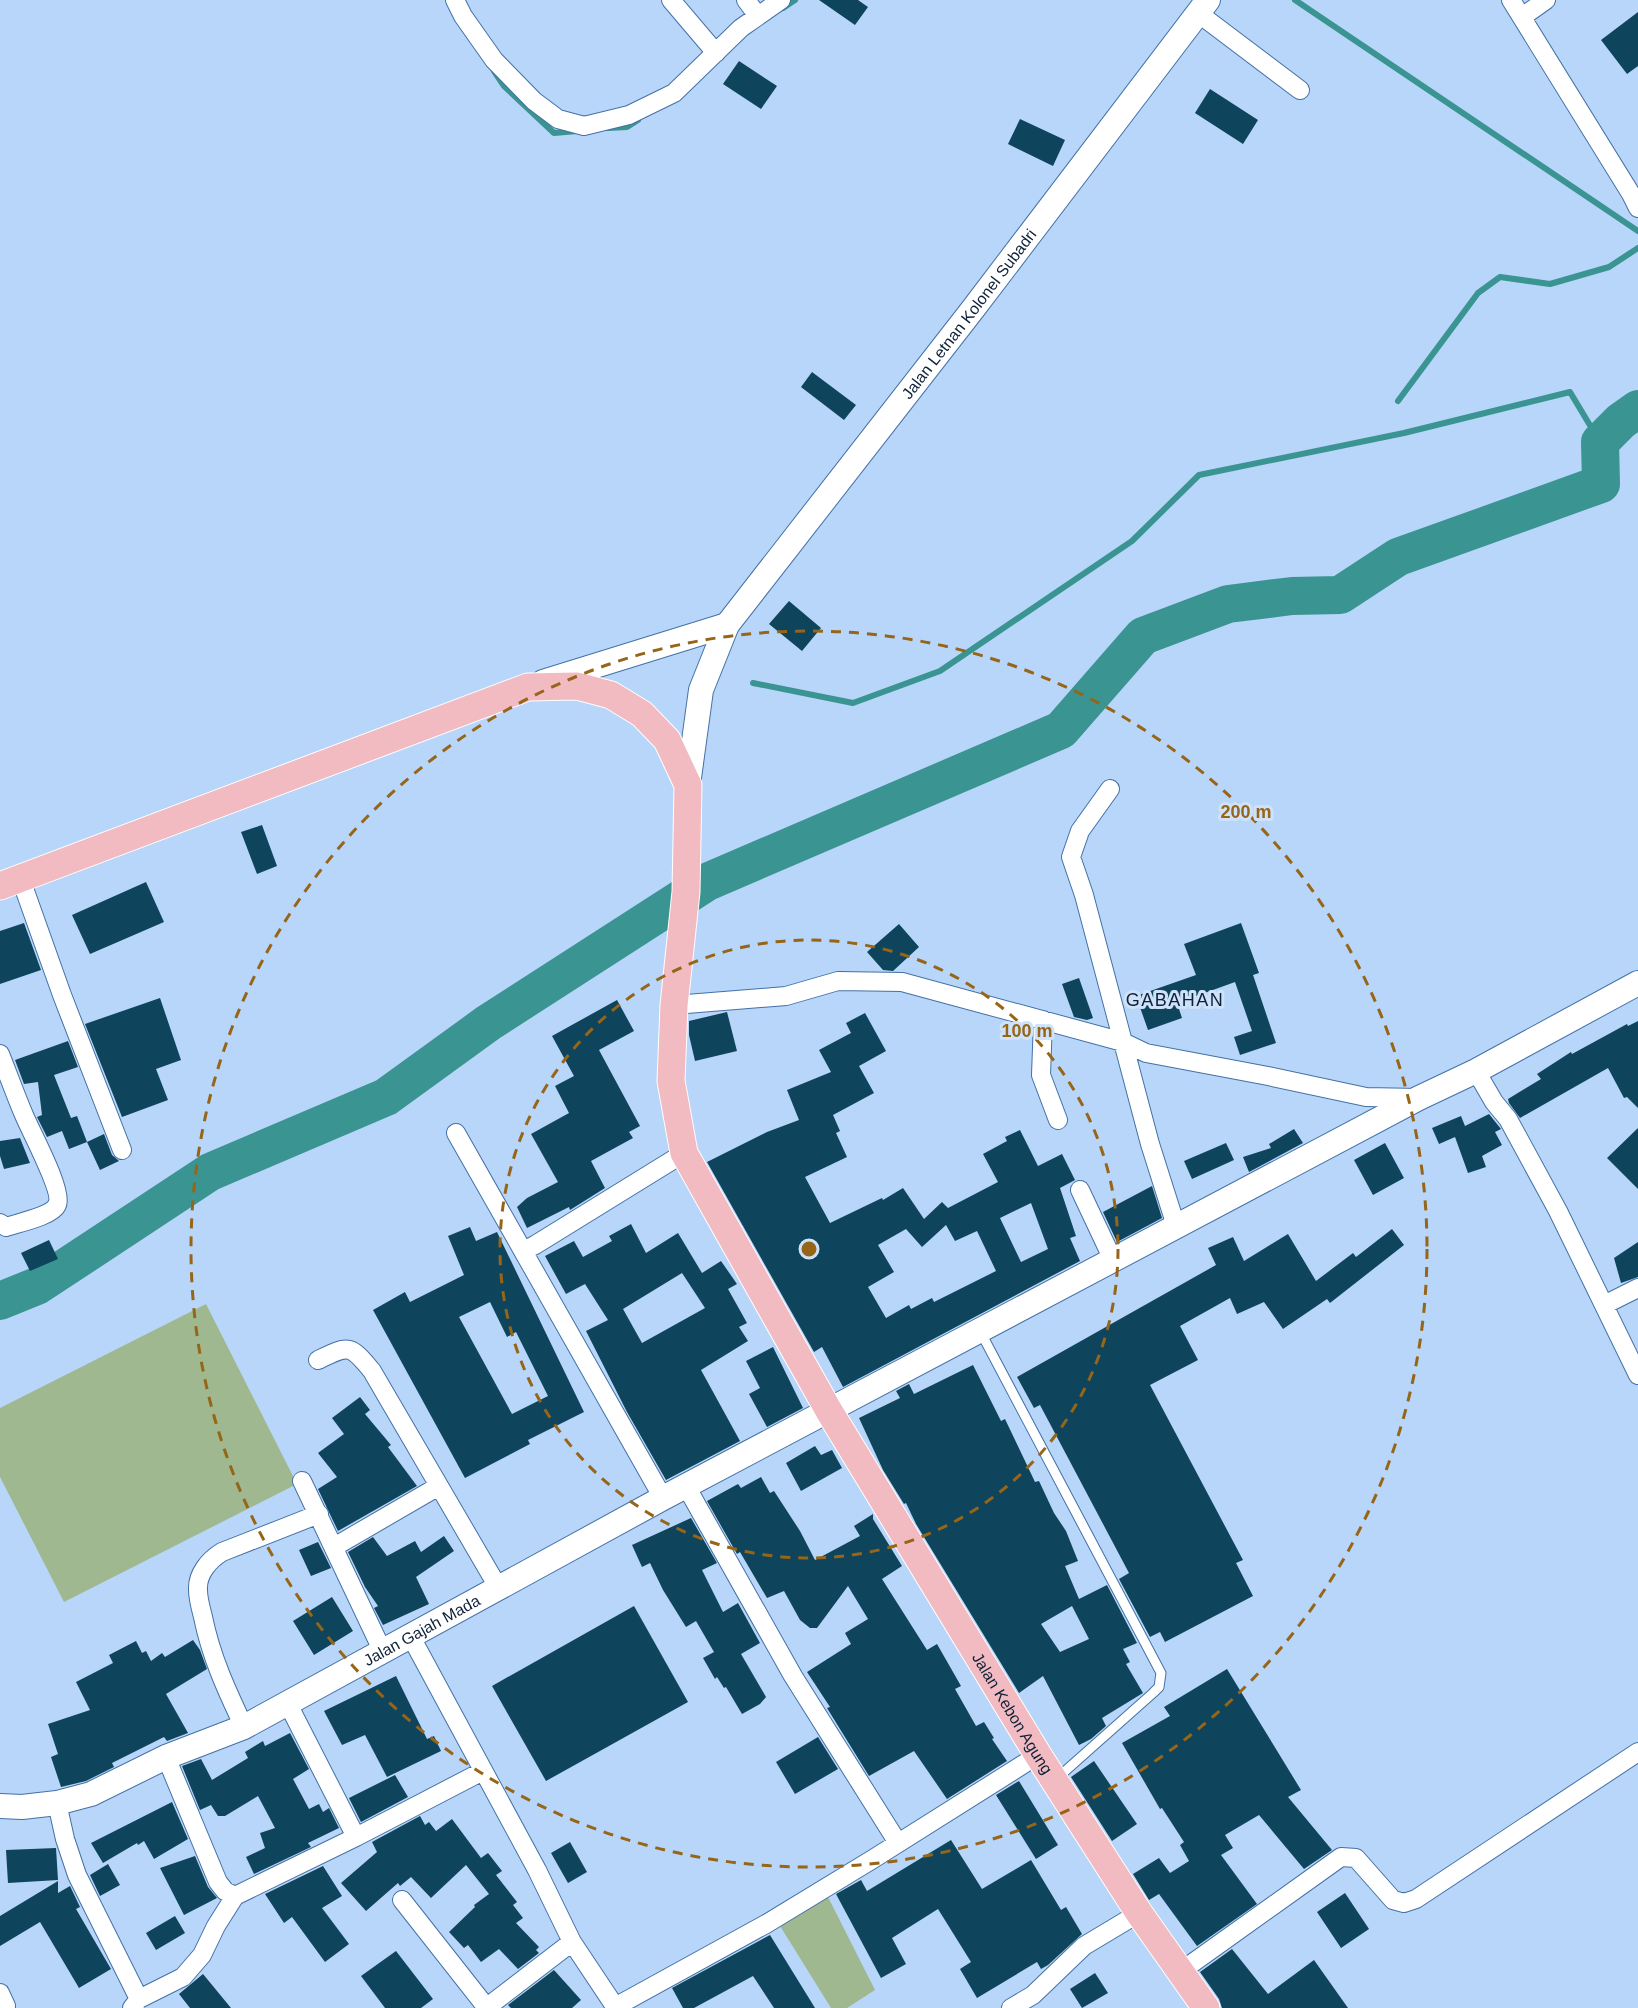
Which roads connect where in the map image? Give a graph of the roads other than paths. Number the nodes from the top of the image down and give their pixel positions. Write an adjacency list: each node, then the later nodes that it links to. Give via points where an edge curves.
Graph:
1 (455, 0): 10 (street, via 494,60 534,101 558,119 584,126 629,115 674,93)
2 (670, 0): 10 (street)
3 (746, 0): 8 (street)
4 (781, 0): 8 (street)
5 (1511, 0): 9 (street)
6 (1546, 0): 9 (street)
7 (1203, 6): 11 (street); 13 (main road, Jalan Letnan Kolonel Subadri)
8 (758, 16): 10 (street)
9 (1522, 17): 12 (street)
10 (716, 53)
11 (1300, 90)
12 (1638, 208)
13 (727, 625): 14 (main road); 15 (main road, Jalan Letnan Kolonel Subadri, via 701,690)
14 (528, 687): 15 (main road, via 577,686 611,695 642,714 667,740); 17 (main road)
15 (688, 785): 19 (main road, Jalan Kebon Agung, via 686,892)
16 (1110, 789): 21 (street, via 1080,831 1071,857)
17 (10, 882): 27 (street, via 62,995)
18 (1638, 982): 23 (main road, Jalan Gajah Mada)
19 (674, 1005): 20 (street, via 786,996 838,981 902,982); 28 (main road, Jalan Kebon Agung, via 671,1081)
20 (1043, 1020): 21 (street); 25 (street, via 1041,1075)
21 (1122, 1042): 24 (street, via 1146,1053 1366,1097); 31 (street)
22 (0, 1054): 30 (street, via 59,1199 48,1213 6,1227)
23 (1476, 1071): 24 (main road, Jalan Gajah Mada); 35 (street, via 1508,1119)
24 (1419, 1098): 31 (main road, Jalan Gajah Mada)
25 (1058, 1120)
26 (456, 1133): 32 (street)
27 (122, 1150)
28 (684, 1153): 32 (street); 39 (main road, Jalan Kebon Agung)
29 (1080, 1190): 33 (street)
30 (0, 1222)
31 (1176, 1226): 33 (main road, Jalan Gajah Mada)
32 (523, 1251): 43 (street)
33 (1113, 1260): 36 (main road, Jalan Gajah Mada)
34 (1638, 1288): 35 (street)
35 (1604, 1305): 38 (street)
36 (980, 1330): 39 (main road, Jalan Gajah Mada); 55 (lane, via 1161,1673 1160,1687)
37 (318, 1360): 41 (street, via 341,1349 361,1357)
38 (1638, 1376)
39 (829, 1411): 42 (main road, Jalan Gajah Mada); 52 (main road, Jalan Kebon Agung)
40 (302, 1481): 44 (street)
41 (439, 1486): 45 (street); 46 (street)
42 (686, 1486): 43 (main road, Jalan Gajah Mada); 59 (street, via 793,1676)
43 (663, 1498): 46 (main road, Jalan Gajah Mada)
44 (319, 1515): 45 (street); 50 (street, via 222,1552 212,1558 200,1579 198,1589 208,1643)
45 (334, 1547): 48 (street)
46 (498, 1587): 47 (main road, Jalan Gajah Mada)
47 (410, 1635): 48 (main road, Jalan Gajah Mada); 54 (street)
48 (382, 1650): 49 (main road, Jalan Gajah Mada)
49 (287, 1702): 50 (main road, Jalan Gajah Mada); 58 (street)
50 (244, 1727): 53 (main road, Jalan Gajah Mada)
51 (1638, 1752): 64 (street, via 1416,1899 1404,1903 1393,1900 1356,1858 1341,1857)
52 (1038, 1755): 55 (main road, Jalan Kebon Agung); 59 (street)
53 (166, 1756): 56 (main road, Jalan Gajah Mada, via 91,1794); 60 (street, via 218,1882)
54 (483, 1771): 58 (street); 63 (street)
55 (1054, 1780): 62 (main road, Jalan Kebon Agung)
56 (57, 1803): 57 (main road, Jalan Gajah Mada); 66 (street, via 77,1875)
57 (0, 1806)
58 (356, 1837): 60 (street)
59 (898, 1843): 68 (street, via 766,1924)
60 (235, 1896): 66 (street, via 202,1955 183,1977)
61 (402, 1900): 70 (street)
62 (1139, 1913): 64 (main road, Jalan Kebon Agung); 67 (street, via 1084,1946)
63 (572, 1942): 68 (street); 70 (street)
64 (1180, 1972): 71 (main road, Jalan Kebon Agung)
65 (0, 1993): 69 (street, via 6,2006)
66 (135, 2004)
67 (1018, 2006)
68 (616, 2007)
69 (3, 2008)
70 (487, 2008)
71 (1206, 2008)

